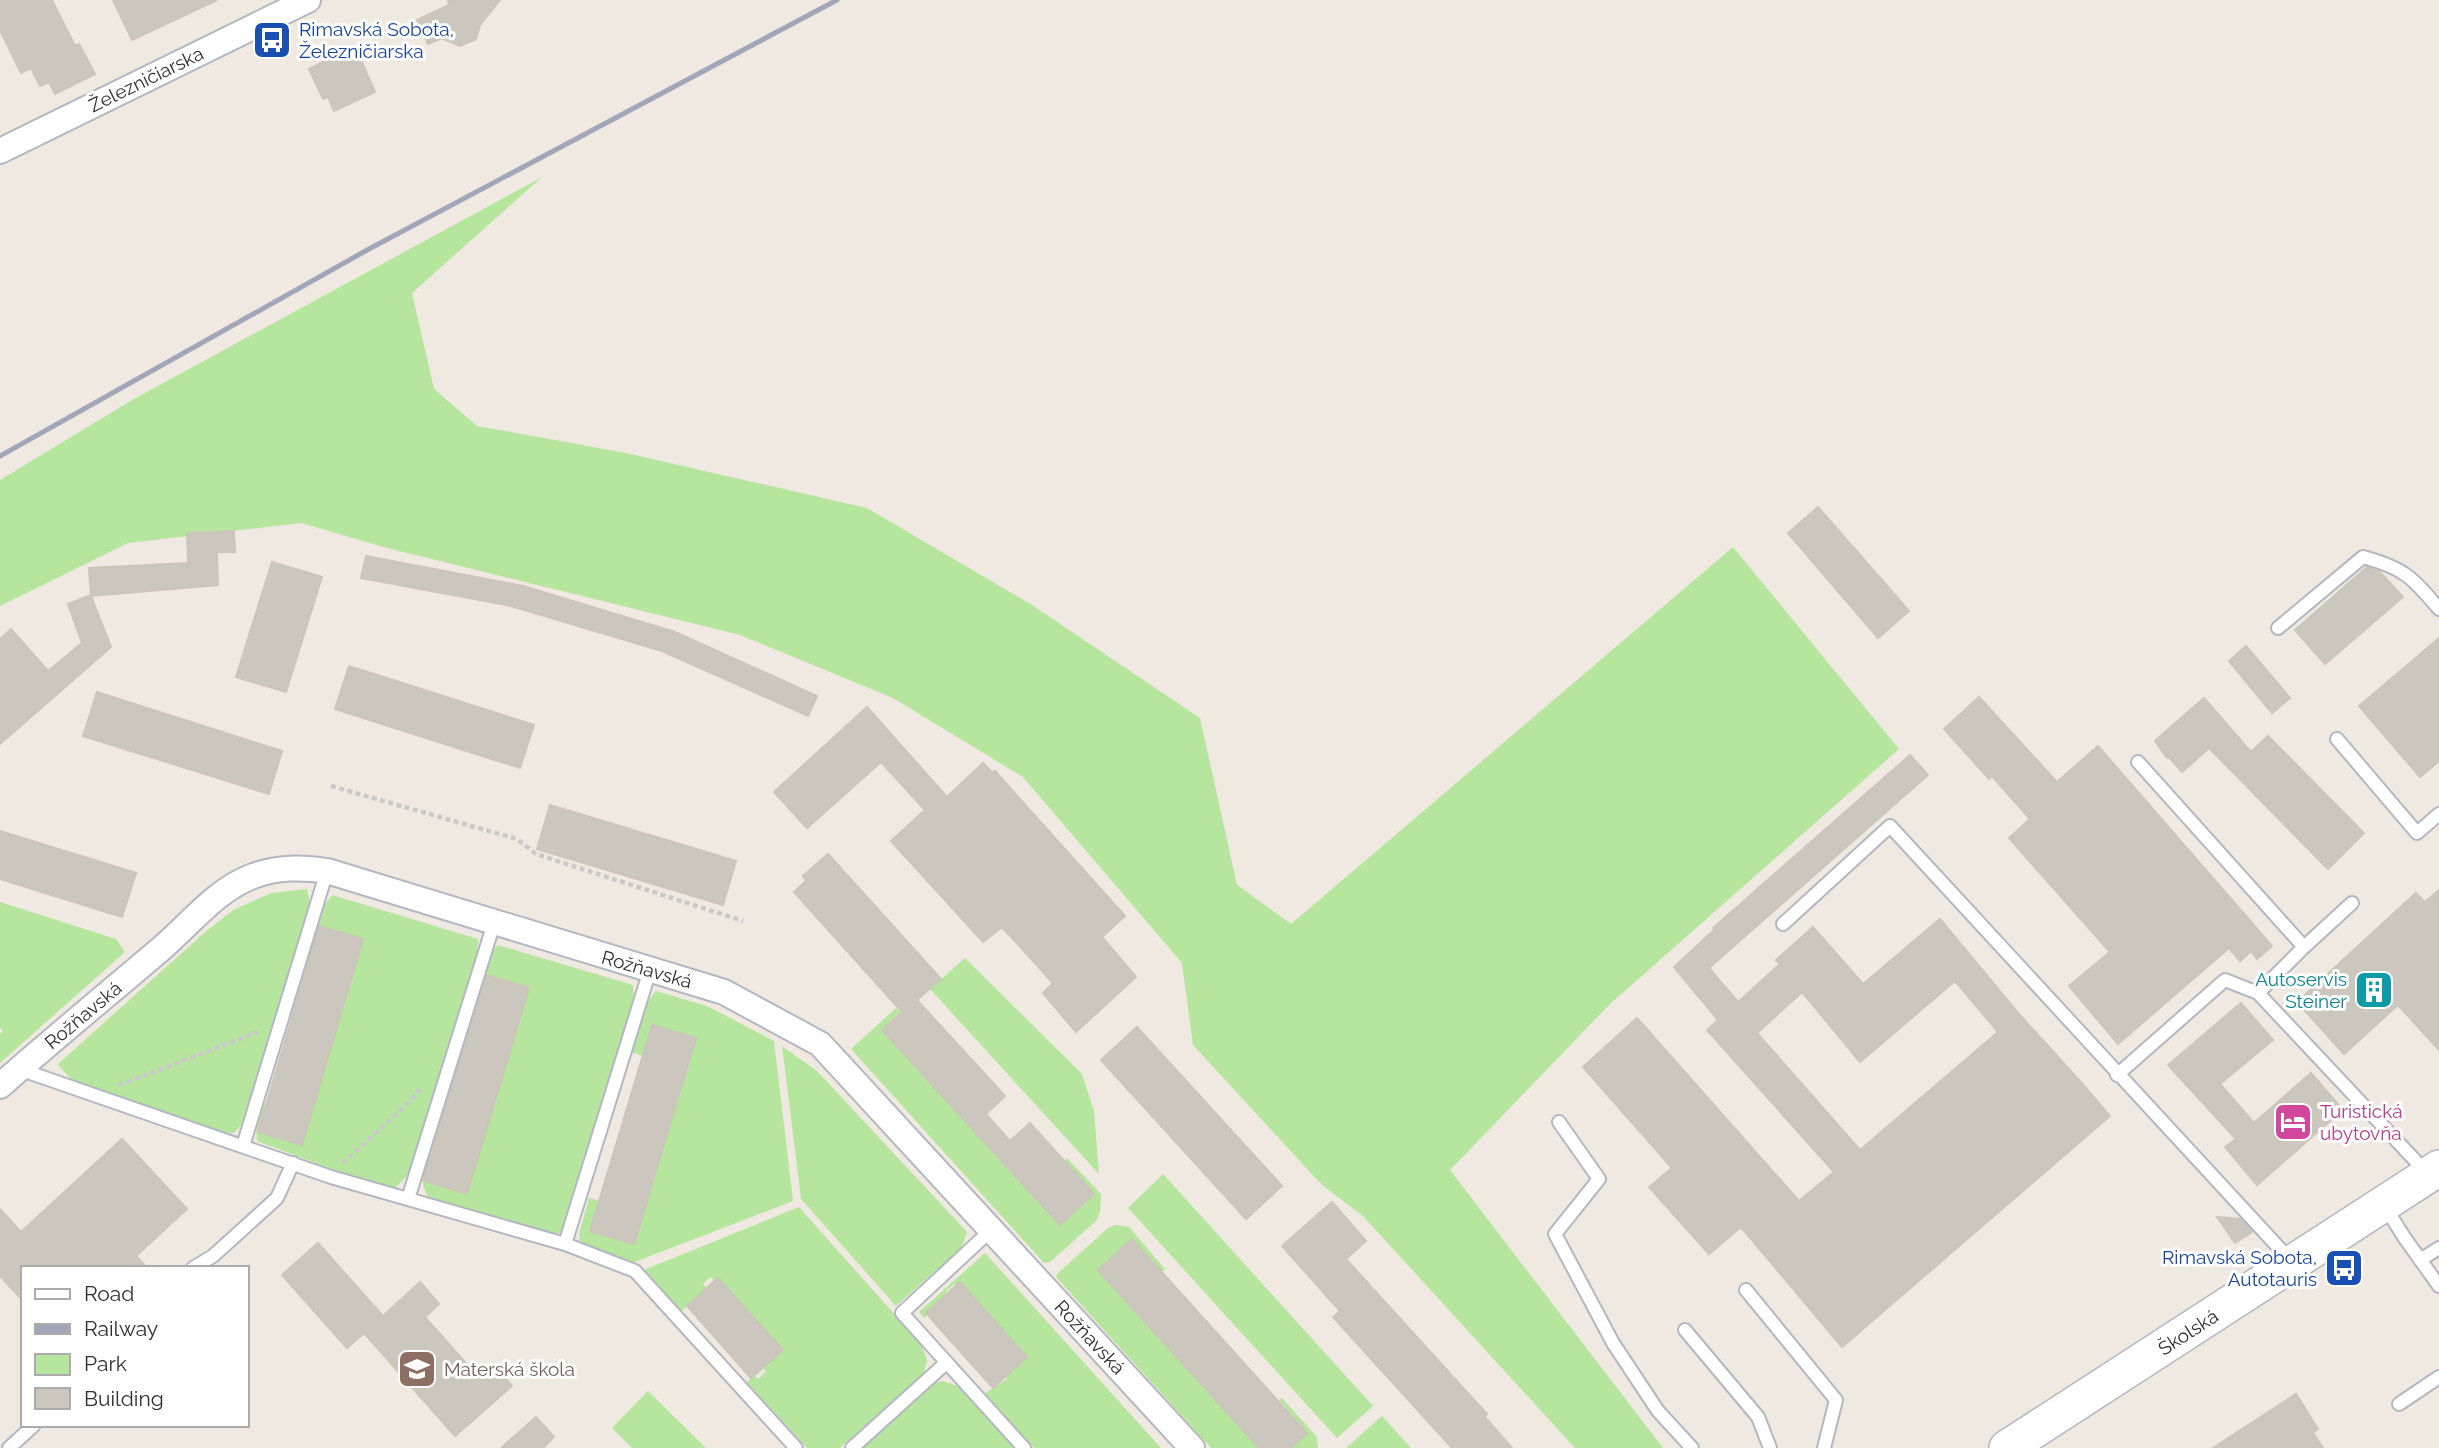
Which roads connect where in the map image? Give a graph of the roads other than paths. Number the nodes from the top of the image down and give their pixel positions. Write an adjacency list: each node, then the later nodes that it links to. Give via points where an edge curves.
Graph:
1 (297, 2): 2 (street, Železničiarska)
2 (3, 143)
3 (2439, 609): 4 (lane, via 2415,581 2392,565 2362,557)
4 (2278, 628)
5 (2337, 739): 7 (lane, via 2417,833)
6 (2138, 762): 12 (lane)
7 (2439, 814)
8 (327, 871): 10 (street, Rožňavská); 15 (street, Rožňavská, via 274,870 230,887); 19 (lane)
9 (2352, 903): 12 (lane)
10 (494, 923): 13 (street, Rožňavská); 22 (lane)
11 (1783, 924): 16 (lane, via 1890,826)
12 (2304, 947): 14 (lane)
13 (650, 970): 24 (street, Rožňavská, via 724,992 820,1044); 25 (lane)
14 (2258, 993): 16 (lane, via 2225,980); 21 (lane)
15 (19, 1069): 17 (street, Rožňavská); 19 (lane)
16 (2117, 1075): 28 (lane)
17 (0, 1086)
18 (1559, 1122): 42 (lane, via 1599,1179 1555,1234 1612,1343 1658,1411)
19 (243, 1146): 20 (lane)
20 (293, 1164): 22 (lane); 29 (lane, via 277,1198 213,1256)
21 (2434, 1172): 23 (main road, Školská)
22 (408, 1199): 25 (lane)
23 (2384, 1204): 27 (lane); 28 (main road, Školská)
24 (990, 1231): 33 (lane, via 902,1313); 41 (street, Rožňavská)
25 (565, 1244): 38 (lane, via 635,1271)
26 (2439, 1248): 27 (lane)
27 (2420, 1260): 30 (lane)
28 (2293, 1264): 45 (main road, Školská)
29 (196, 1266)
30 (2439, 1286)
31 (1746, 1290): 44 (lane, via 1836,1400)
32 (1685, 1330): 43 (lane, via 1758,1417)
33 (946, 1363): 39 (lane); 40 (lane)
34 (2439, 1377): 35 (lane)
35 (2399, 1404)
36 (32, 1427): 37 (lane)
37 (9, 1448)
38 (796, 1448)
39 (852, 1448)
40 (1024, 1448)
41 (1192, 1448)
42 (1692, 1448)
43 (1770, 1448)
44 (1824, 1448)
45 (2007, 1448)

